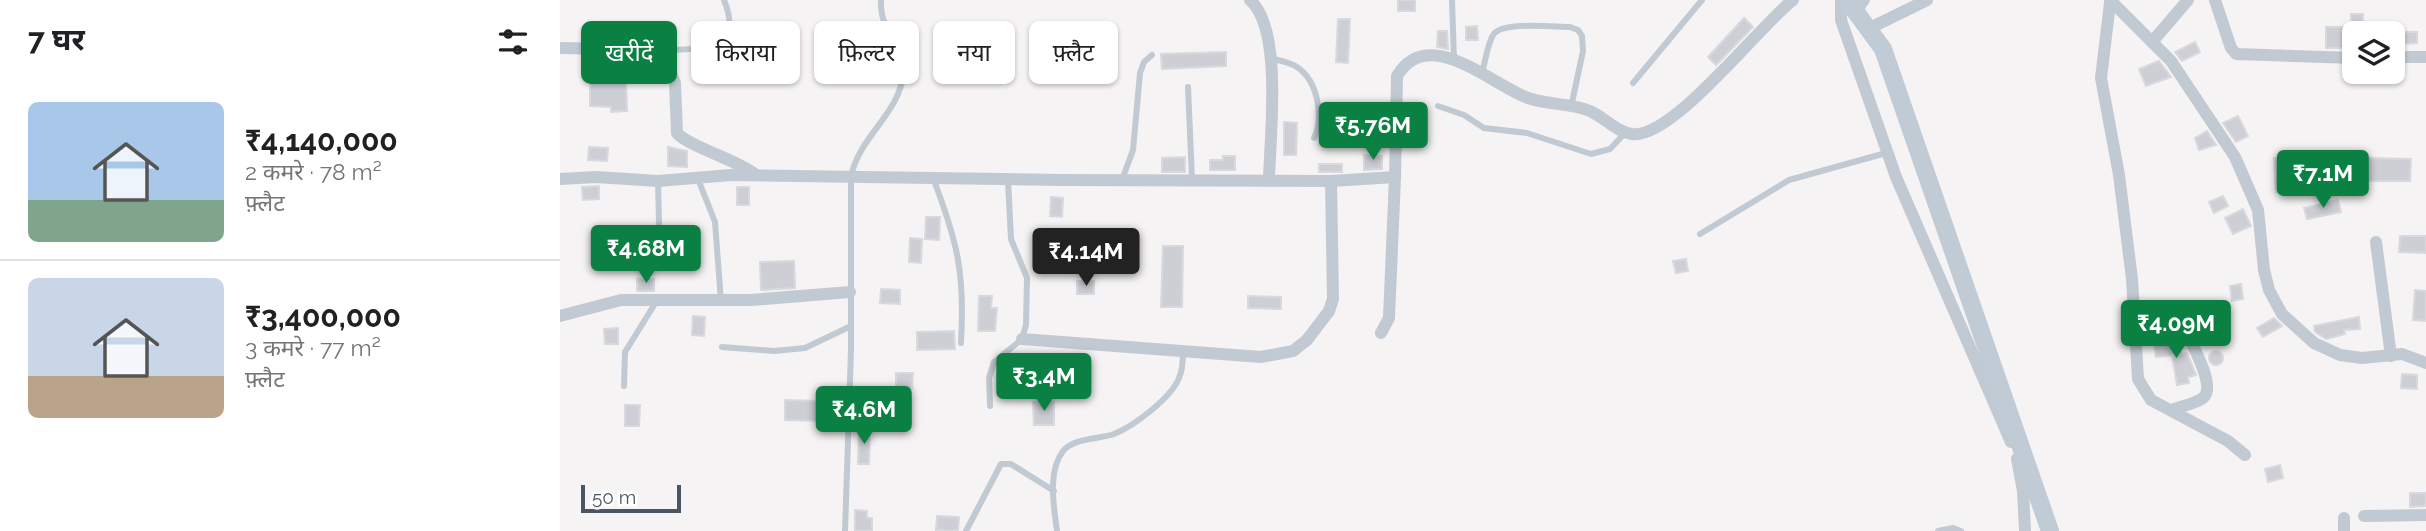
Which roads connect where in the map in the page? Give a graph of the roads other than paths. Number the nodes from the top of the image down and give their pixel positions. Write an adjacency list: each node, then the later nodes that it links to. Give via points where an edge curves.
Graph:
1 (724, 0): 16 (lane, via 730,20 723,39 705,49)
2 (881, 0): 33 (lane, via 882,22 902,54 905,71 893,108 859,149)
3 (1250, 0): 20 (street, via 1266,24)
4 (1452, 0): 22 (lane)
5 (1702, 0): 24 (lane)
6 (1793, 0): 29 (street, via 1723,72 1669,118 1650,131)
7 (1927, 0): 12 (street)
8 (2188, 0): 13 (street)
9 (2215, 0): 21 (street, via 2236,54)
10 (2110, 1): 13 (street); 51 (street, via 2101,78 2119,175)
11 (1852, 3): 12 (main road); 31 (street, via 1841,20)
12 (1868, 29): 75 (main road, via 1883,49)
13 (2152, 41): 60 (street, via 2171,61 2235,157 2258,210 2264,270 2282,314 2314,343 2340,355 2362,359)
14 (560, 48): 15 (street)
15 (581, 48)
16 (677, 50)
17 (1152, 55): 41 (lane, via 1140,73 1133,150)
18 (2405, 57): 19 (street)
19 (2426, 57)
20 (1269, 58): 30 (lane, via 1291,64 1309,79 1320,116); 39 (street)
21 (2342, 58)
22 (1454, 60): 23 (street); 35 (street, via 1420,56 1402,67 1397,76)
23 (1482, 74): 28 (street, via 1523,96); 28 (lane, via 1496,31 1507,26 1570,27 1578,30 1583,42)
24 (1633, 83)
25 (675, 84): 32 (street, via 677,133)
26 (1188, 87): 38 (lane)
27 (1438, 106): 29 (lane, via 1484,128 1527,133 1591,154 1610,149)
28 (1571, 107): 29 (street, via 1591,112)
29 (1626, 132)
30 (1314, 138)
31 (1886, 153): 44 (lane, via 1789,180); 74 (street, via 2016,453)
32 (757, 175): 33 (street); 34 (street)
33 (851, 176): 36 (street); 47 (lane)
34 (697, 177): 42 (street); 48 (lane, via 715,222)
35 (1395, 177): 43 (street); 55 (street, via 1389,318)
36 (933, 178): 40 (street); 57 (lane, via 952,225 961,266)
37 (560, 179): 42 (street)
38 (1192, 179): 39 (street); 41 (street)
39 (1269, 179): 43 (street)
40 (1008, 180): 41 (street); 56 (lane, via 1011,239 1027,278)
41 (1122, 180)
42 (658, 181): 46 (lane)
43 (1331, 181): 59 (street, via 1333,299 1315,330 1293,351 1278,356)
44 (1700, 234)
45 (2376, 242): 60 (street)
46 (660, 263)
47 (850, 292): 48 (street); 52 (lane)
48 (721, 301): 49 (street)
49 (656, 302): 50 (street, via 621,300); 62 (lane, via 625,352)
50 (560, 316)
51 (2134, 325): 54 (street); 64 (street, via 2141,387 2151,400)
52 (851, 326): 58 (lane, via 805,348); 69 (lane)
53 (2218, 327): 54 (street)
54 (2186, 331): 64 (street, via 2208,391 2203,398)
55 (1381, 333)
56 (1022, 339): 59 (street); 63 (lane, via 994,362 989,378)
57 (961, 343)
58 (722, 347)
59 (1183, 351): 66 (lane, via 1176,384 1146,415 1123,430 1063,452)
60 (2391, 356): 61 (street, via 2403,354)
61 (2426, 363)
62 (624, 386)
63 (990, 406)
64 (2172, 410): 65 (street)
65 (2245, 455)
66 (1054, 491): 70 (lane, via 1011,464 1001,464); 71 (lane)
67 (2426, 515): 68 (street)
68 (2364, 516)
69 (845, 531)
70 (967, 531)
71 (1057, 531)
72 (1938, 531): 73 (lane)
73 (1961, 531)
74 (2025, 531)
75 (2050, 531)

